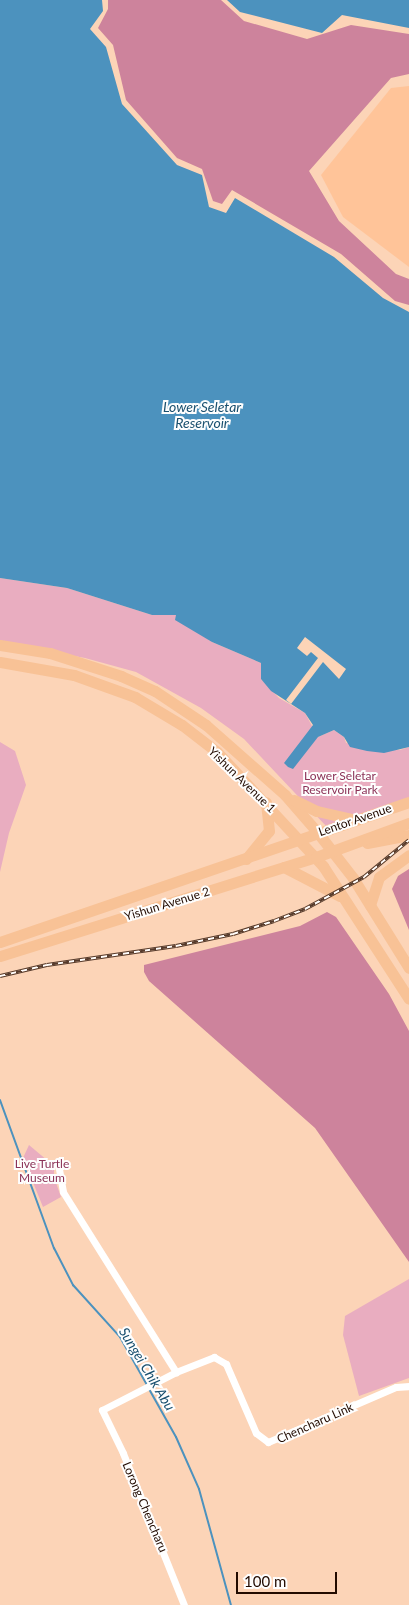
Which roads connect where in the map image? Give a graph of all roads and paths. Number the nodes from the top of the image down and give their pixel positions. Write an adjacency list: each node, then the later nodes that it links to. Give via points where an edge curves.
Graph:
1 (0, 646): 3 (main road, Yishun Avenue 1, via 50,653 121,676 155,691)
2 (0, 662): 4 (main road, Yishun Avenue 1, via 40,667 103,684 162,712)
3 (206, 725): 4 (main road, via 216,740 212,744); 5 (main road, Yishun Avenue 1)
4 (204, 743): 6 (main road, Yishun Avenue 1)
5 (286, 795): 8 (main road, via 317,811); 10 (main road, Yishun Avenue 1)
6 (266, 802): 12 (main road, Yishun Avenue 1); 17 (main road, via 269,831)
7 (409, 802): 8 (main road, Lentor Avenue)
8 (354, 819): 10 (main road, Lentor Avenue)
9 (409, 823): 13 (main road, Lentor Avenue)
10 (318, 832): 12 (main road, Lentor Avenue); 14 (main road, Yishun Avenue 1)
11 (409, 835): 13 (main road)
12 (301, 840): 16 (main road, Yishun Avenue 1); 17 (main road, Yishun Avenue 2)
13 (350, 845): 14 (main road, Lentor Avenue)
14 (333, 851): 16 (main road, Yishun Avenue 2); 20 (main road, Yishun Avenue 1)
15 (409, 855): 20 (main road, via 379,877)
16 (316, 857): 18 (main road, Yishun Avenue 2); 19 (main road, Yishun Avenue 1)
17 (245, 860): 21 (main road, Yishun Avenue 2)
18 (284, 866): 19 (main road); 22 (main road, Yishun Avenue 2)
19 (344, 898): 24 (main road, Yishun Avenue 1)
20 (370, 905): 23 (main road, Yishun Avenue 1)
21 (0, 942)
22 (0, 956)
23 (409, 968)
24 (409, 999)
25 (59, 1169): 26 (street, via 63,1192)
26 (176, 1372): 27 (street, Chencharu Link, via 208,1357 223,1360 256,1433 268,1442 396,1387); 28 (street, Chencharu Link)
27 (409, 1386)
28 (102, 1410): 29 (street, Lorong Chencharu, via 123,1453)
29 (184, 1605)

